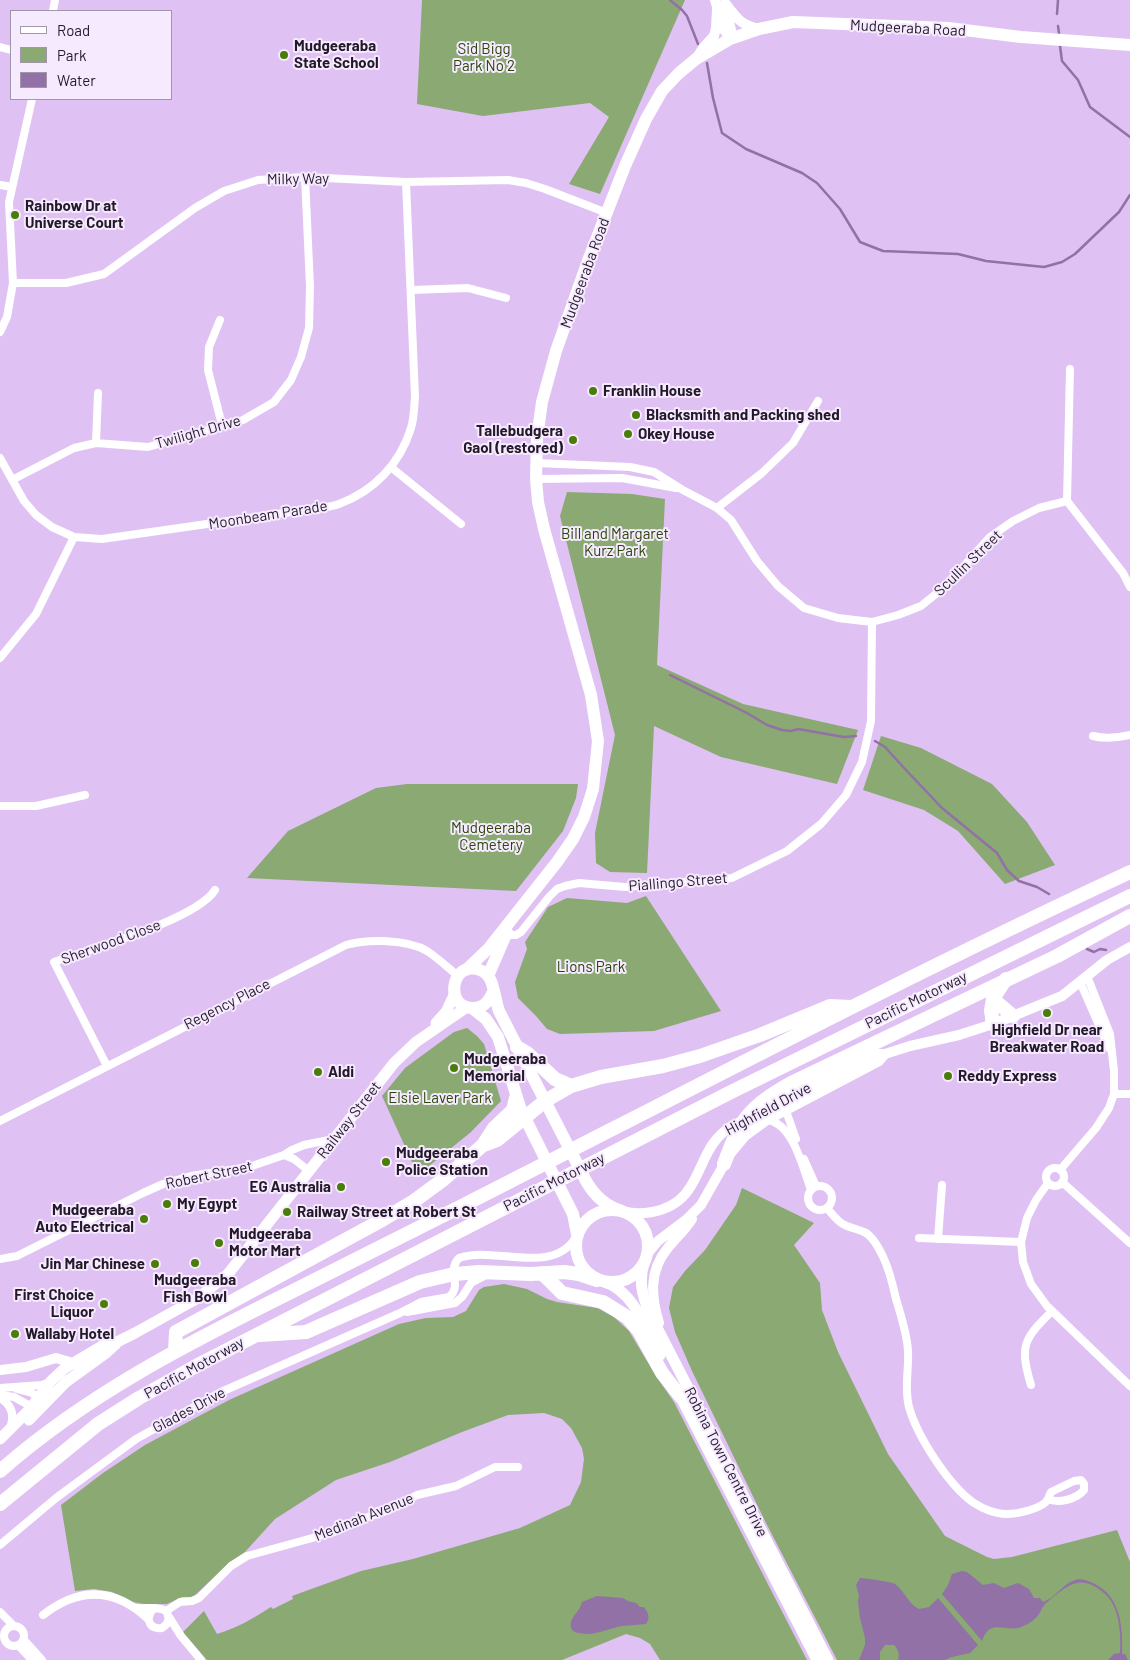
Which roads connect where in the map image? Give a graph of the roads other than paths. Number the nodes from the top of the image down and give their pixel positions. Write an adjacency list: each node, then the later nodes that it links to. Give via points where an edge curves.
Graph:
1 (720, 3): 2 (street, via 746,26); 3 (street, via 723,28); 5 (street, via 714,36)
2 (759, 29): 3 (main road, Mudgeeraba Road); 4 (main road, Mudgeeraba Road, via 807,22 948,28)
3 (731, 39): 5 (main road, Mudgeeraba Road)
4 (1130, 45)
5 (696, 60): 11 (main road, Mudgeeraba Road, via 662,91 646,119)
6 (32, 100): 10 (street)
7 (305, 177): 8 (street, Milky Way); 12 (street, Milky Way, via 258,180 224,191 104,274 66,283); 20 (street, Twilight Drive, via 310,286 309,328 302,357 291,380 274,402 243,420)
8 (406, 182): 11 (street, Milky Way, via 508,180 545,189); 13 (street, Moonbeam Parade)
9 (0, 184): 10 (street)
10 (12, 187): 12 (street, via 9,214)
11 (607, 213): 23 (main road, Mudgeeraba Road, via 556,351 542,402)
12 (13, 283): 16 (street, via 7,317)
13 (411, 290): 14 (street, via 468,288); 24 (street, Moonbeam Parade, via 415,397 412,426)
14 (506, 298)
15 (220, 320): 20 (street, via 209,347 208,370)
16 (0, 332)
17 (1070, 370): 28 (street)
18 (98, 393): 21 (street)
19 (818, 402): 29 (street, via 793,443 762,473)
20 (222, 425): 21 (street, Twilight Drive, via 148,447)
21 (96, 443): 26 (street, Twilight Drive, via 74,448)
22 (0, 458): 26 (street, Moonbeam Parade)
23 (536, 463): 25 (main road, Mudgeeraba Road); 27 (street, Scullin Street, via 630,467 654,472)
24 (392, 468): 30 (street); 31 (street, Moonbeam Parade, via 368,490 338,504 102,539)
25 (536, 479): 27 (street, Scullin Street, via 622,478); 43 (main road, Mudgeeraba Road, via 544,530 591,695 598,741 593,789 584,817 557,862)
26 (12, 480): 31 (street, Moonbeam Parade, via 36,515)
27 (681, 489): 29 (street, Scullin Street)
28 (1067, 501): 32 (street, via 1123,573); 33 (street, Scullin Street, via 1039,508 990,537 947,585 921,606)
29 (717, 508): 33 (street, Scullin Street, via 731,520 778,586 804,608 838,618)
30 (461, 524)
31 (74, 537): 34 (street, via 36,614)
32 (1130, 587)
33 (872, 622): 44 (street, Piallingo Street, via 871,721 862,762 846,796 821,824 788,851 732,878 625,887 579,883 564,886 549,897 521,932)
34 (0, 658)
35 (1130, 735): 36 (street)
36 (1093, 736)
37 (85, 795): 38 (street, via 36,806)
38 (0, 806)
39 (1130, 872): 53 (highway, Pacific Motorway)
40 (214, 890): 60 (street, Sherwood Close, via 199,906 168,922 54,962)
41 (1130, 896): 98 (highway, Pacific Motorway, via 731,1092)
42 (1130, 916): 48 (highway)
43 (511, 920): 44 (main road, Mudgeeraba Road); 46 (main road, Mudgeeraba Road, via 489,948)
44 (506, 935): 47 (main road, Mudgeeraba Road)
45 (1130, 947): 49 (street, Highfield Drive)
46 (462, 973): 47 (main road, via 478,970); 51 (main road, via 453,988); 60 (street, Regency Place, via 411,944 353,943 339,947)
47 (488, 976): 50 (main road)
48 (1007, 979): 52 (highway); 71 (highway, via 791,1083 762,1101)
49 (1083, 979): 55 (street, Highfield Drive, via 1062,996); 62 (street, via 1112,1055)
50 (493, 992): 54 (main road, via 485,1004); 58 (main road)
51 (454, 995): 54 (main road, via 461,1005); 57 (main road, Railway Street, via 446,1012)
52 (993, 999): 55 (highway); 56 (highway, via 990,1011)
53 (852, 1007): 61 (highway, via 830,1006 700,1056); 101 (highway, Pacific Motorway)
54 (470, 1008): 57 (main road, Railway Street); 64 (main road, via 486,1019 498,1037)
55 (1013, 1016): 56 (street, Highfield Drive)
56 (993, 1024): 59 (street, Highfield Drive)
57 (424, 1035): 72 (main road, Railway Street, via 394,1063)
58 (517, 1047): 61 (highway, via 555,1079); 65 (main road)
59 (885, 1054): 66 (street, Highfield Drive, via 876,1054); 67 (street, Highfield Drive, via 879,1061)
60 (107, 1066): 70 (street, Regency Place)
61 (571, 1086): 65 (highway)
62 (1114, 1094): 63 (street); 76 (street, via 1096,1128)
63 (1130, 1094)
64 (516, 1098): 68 (main road); 73 (highway, via 513,1110 494,1128)
65 (545, 1101): 68 (highway); 84 (main road, via 586,1181 602,1200)
66 (771, 1106): 67 (street); 71 (street, Highfield Drive)
67 (786, 1110): 69 (street, Highfield Drive); 81 (street)
68 (525, 1118): 73 (highway, via 497,1140); 85 (main road, via 574,1217)
69 (767, 1120): 75 (street, Highfield Drive, via 741,1139); 81 (street, via 779,1124 787,1132)
70 (0, 1121)
71 (743, 1121): 75 (highway); 84 (street, Highfield Drive, via 728,1128 715,1140 691,1186 679,1200 655,1212)
72 (334, 1139): 74 (street, Robert Street, via 304,1145); 77 (main road, Railway Street)
73 (483, 1145): 101 (highway, via 398,1211 176,1332)
74 (284, 1155): 77 (street); 91 (street, Robert Street, via 250,1167 163,1184 16,1256)
75 (724, 1164): 82 (street, Highfield Drive)
76 (1060, 1170): 78 (street); 79 (street, via 1053,1168 1047,1172)
77 (309, 1171): 99 (main road, Railway Street, via 221,1280 198,1298)
78 (1062, 1182): 79 (street, via 1055,1186); 89 (street)
79 (1048, 1183): 88 (street, via 1027,1218)
80 (942, 1185): 87 (street)
81 (813, 1188): 83 (street, via 808,1197 810,1205 817,1210); 83 (street, via 821,1185 832,1194)
82 (701, 1205): 90 (street, Highfield Drive, via 658,1241); 100 (street, via 664,1254 654,1274 652,1298)
83 (826, 1208): 115 (street, via 847,1227 868,1235 884,1258 907,1344 905,1387 909,1406 914,1422 943,1470 975,1504 1005,1514 1031,1510)
84 (623, 1211): 85 (main road, via 594,1214); 90 (main road, via 642,1225 647,1238)
85 (577, 1235): 94 (street, via 570,1245 545,1257 462,1257 454,1264); 95 (main road, via 578,1261 585,1272)
86 (919, 1238): 87 (street)
87 (938, 1239): 88 (street)
88 (1021, 1242): 96 (street, via 1023,1262 1031,1284)
89 (1130, 1243)
90 (646, 1257): 95 (main road, via 638,1271 628,1279); 100 (main road, Robina Town Centre Drive, via 641,1274 642,1292)
91 (0, 1259)
92 (495, 1272): 93 (highway); 94 (highway); 97 (street, Glades Drive, via 472,1282 453,1303)
93 (542, 1273): 95 (highway, via 567,1272); 109 (highway, via 562,1293 604,1302 627,1317)
94 (454, 1274): 97 (street, Glades Drive, via 452,1295 421,1302); 98 (highway, via 420,1282 306,1332)
95 (601, 1281): 109 (main road, Robina Town Centre Drive, via 616,1286 629,1298)
96 (1052, 1311): 105 (street, via 1032,1332 1025,1346 1025,1364); 106 (street)
97 (400, 1314): 117 (street, Glades Drive, via 221,1392 136,1439)
98 (254, 1335): 116 (highway, Pacific Motorway, via 98,1424)
99 (119, 1341): 102 (main road, Railway Street, via 102,1346); 110 (main road, Railway Street)
100 (665, 1343): 133 (main road, Robina Town Centre Drive)
101 (176, 1351): 114 (highway, Pacific Motorway, via 86,1406)
102 (73, 1363): 103 (street, via 56,1358 26,1367); 104 (main road, Railway Street)
103 (0, 1370)
104 (51, 1381): 107 (street, Railway Street, via 42,1385); 110 (main road, Railway Street)
105 (1031, 1384)
106 (1130, 1386)
107 (0, 1389): 110 (street, Railway Street, via 34,1394)
108 (0, 1396): 110 (street); 111 (street, via 13,1414)
109 (681, 1397): 132 (main road, Robina Town Centre Drive)
110 (37, 1405): 111 (main road); 112 (main road)
111 (4, 1436)
112 (0, 1448)
113 (518, 1467): 121 (street, Medinah Avenue, via 495,1466 456,1486 417,1495 334,1532 248,1556 231,1566 199,1598 180,1602)
114 (0, 1471)
115 (1048, 1499)
116 (0, 1504)
117 (0, 1544)
118 (136, 1608): 119 (street); 122 (street, via 109,1597 90,1594 70,1598); 123 (street)
119 (153, 1609): 121 (street, via 158,1608); 123 (street)
120 (0, 1612): 124 (street)
121 (167, 1614): 125 (street, via 167,1624); 127 (street)
122 (43, 1615)
123 (148, 1619): 125 (street, via 153,1627)
124 (13, 1625): 126 (street); 128 (street, via 23,1630)
125 (162, 1628): 127 (street)
126 (2, 1633): 128 (street, via 8,1645 14,1648)
127 (181, 1636): 131 (street)
128 (22, 1643): 129 (street); 130 (street)
129 (32, 1660)
130 (42, 1660)
131 (201, 1660)
132 (817, 1660)
133 (828, 1660)

